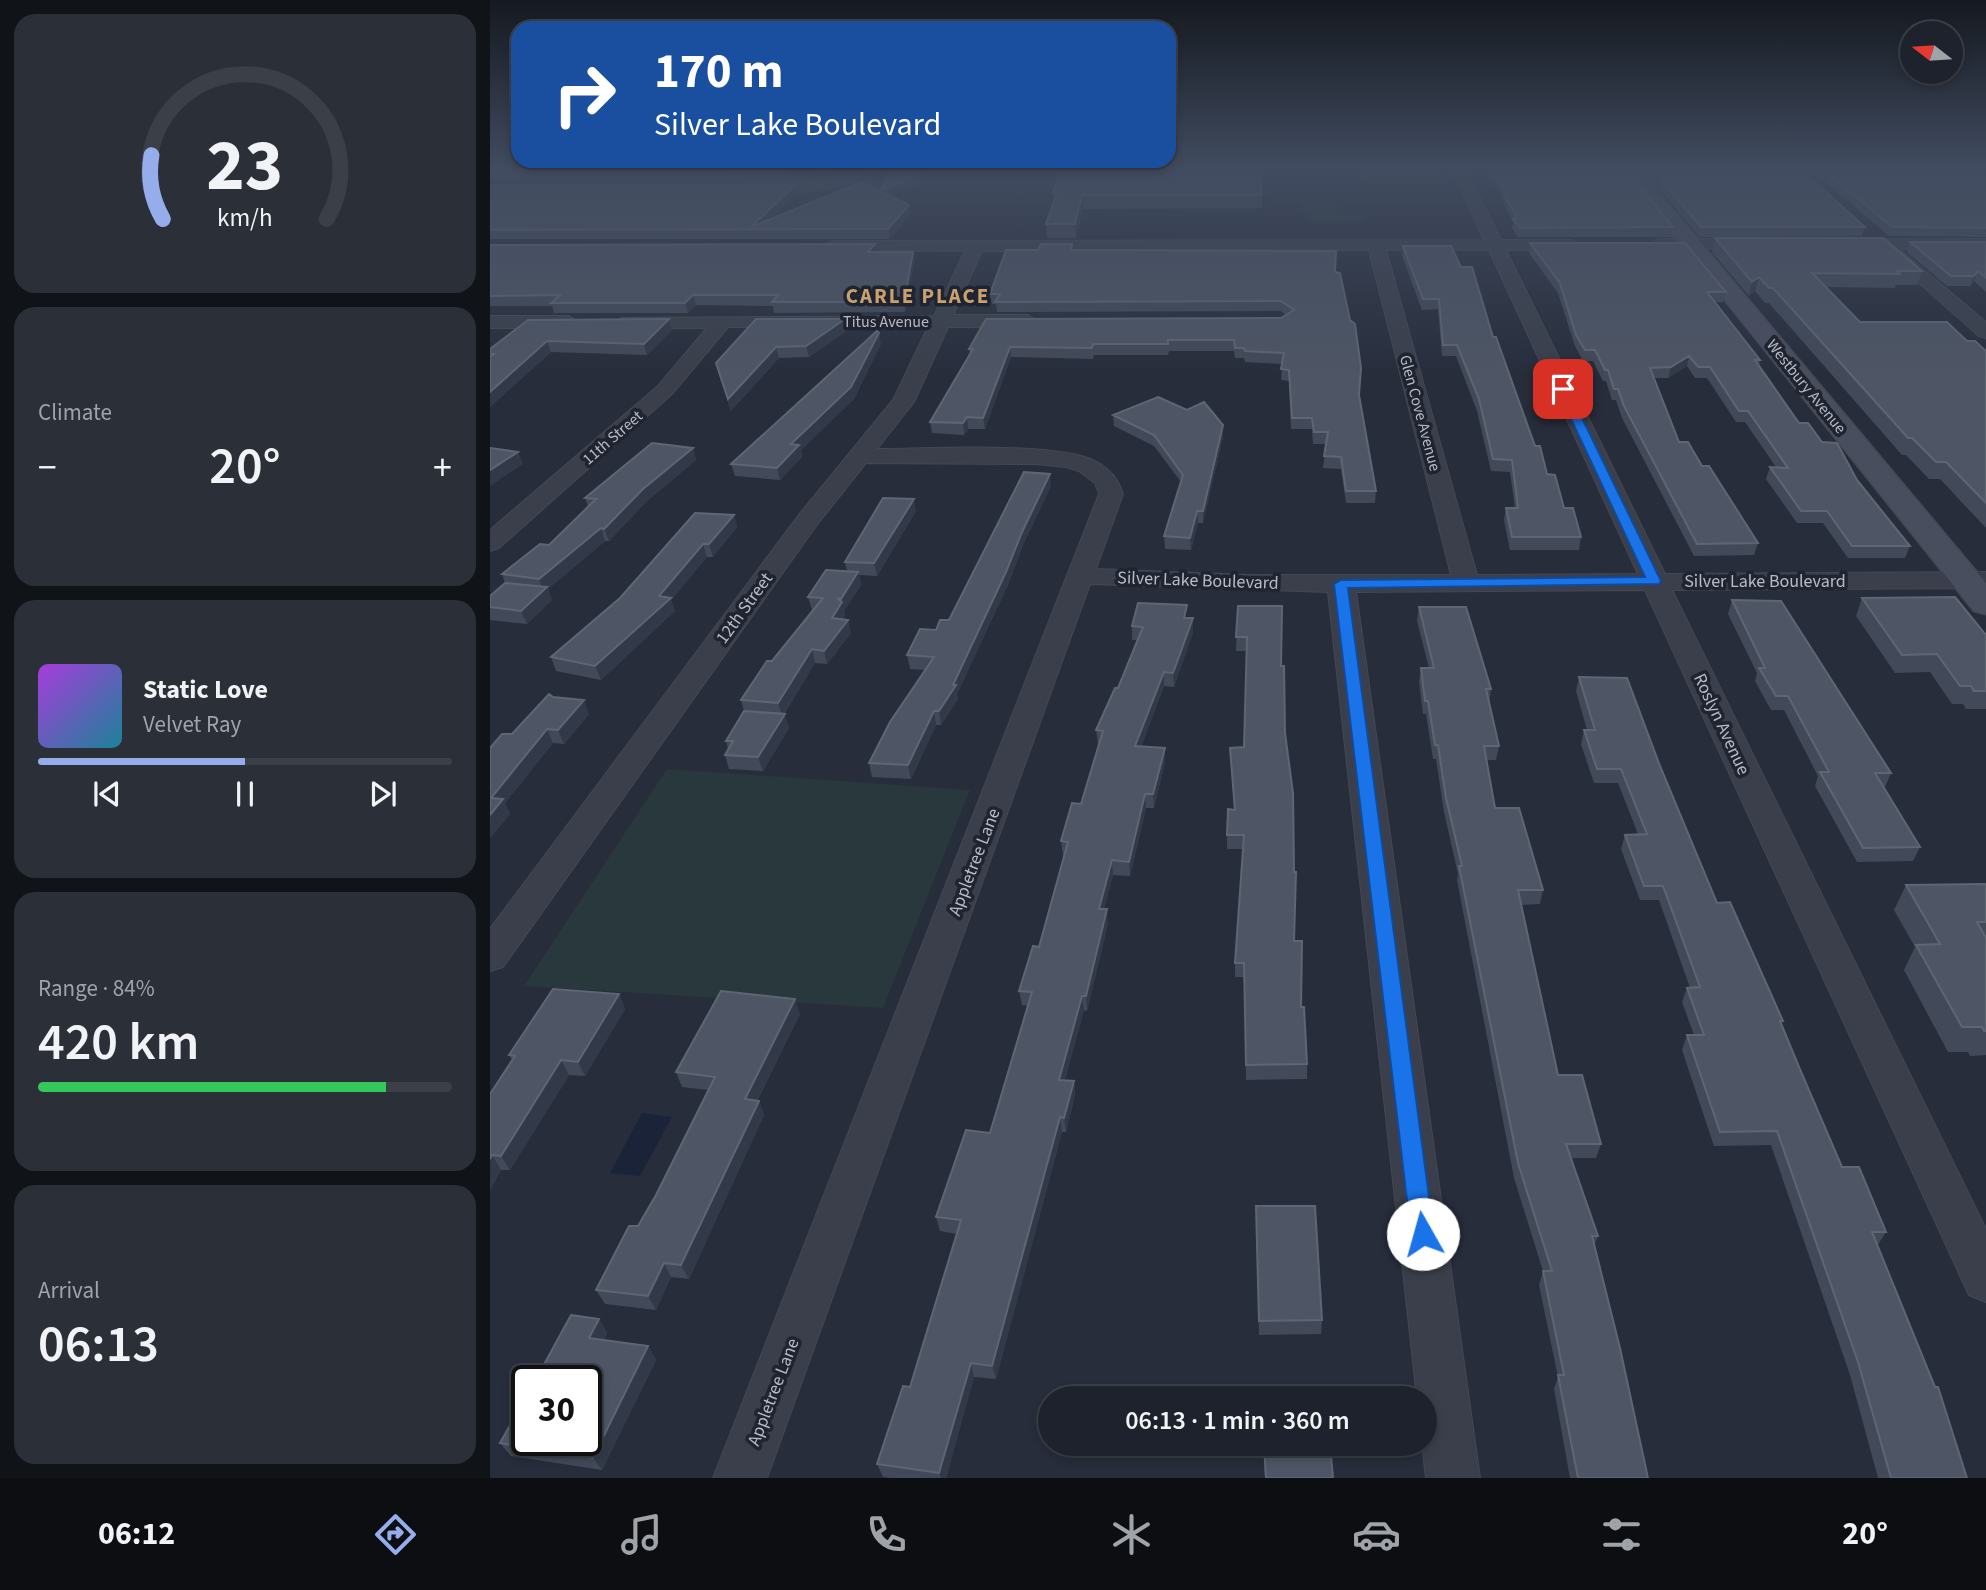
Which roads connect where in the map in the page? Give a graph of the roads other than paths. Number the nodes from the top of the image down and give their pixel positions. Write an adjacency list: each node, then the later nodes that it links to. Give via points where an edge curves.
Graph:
1 (1490, 237): 12 (street, Roslyn Avenue)
2 (1684, 237): 6 (main road, Westbury Avenue)
3 (1875, 237): 9 (street)
4 (1592, 244): 12 (street)
5 (1634, 244): 6 (street)
6 (1690, 244): 7 (street); 25 (main road, Westbury Avenue)
7 (1773, 244)
8 (1828, 244): 9 (street)
9 (1883, 244): 10 (street); 21 (street)
10 (1986, 244)
11 (1376, 245): 12 (street); 14 (street); 27 (street, Glen Cove Avenue)
12 (1494, 245): 26 (street, Roslyn Avenue)
13 (816, 246): 14 (street)
14 (976, 246): 16 (street, 12th Street)
15 (723, 321): 16 (street, Titus Avenue); 19 (street, Titus Avenue); 23 (street, 11th Street, via 665,390)
16 (941, 321): 17 (street, Titus Avenue); 22 (street, 12th Street, via 907,395)
17 (1050, 321)
18 (587, 322): 20 (street)
19 (615, 322)
20 (491, 323)
21 (1986, 332)
22 (860, 456): 24 (street, Appletree Lane, via 1035,457 1087,466 1106,480 1111,494); 30 (street, 12th Street, via 807,521)
23 (490, 543)
24 (1082, 576): 28 (street, Silver Lake Boulevard); 32 (street, Appletree Lane)
25 (1976, 580): 26 (street, Silver Lake Boulevard); 29 (main road, Westbury Avenue)
26 (1654, 581): 27 (street, Silver Lake Boulevard); 31 (street, Roslyn Avenue)
27 (1466, 582): 28 (street, Silver Lake Boulevard)
28 (1341, 584): 33 (street)
29 (1986, 604)
30 (490, 957)
31 (1986, 1279)
32 (740, 1478)
33 (1453, 1478)

